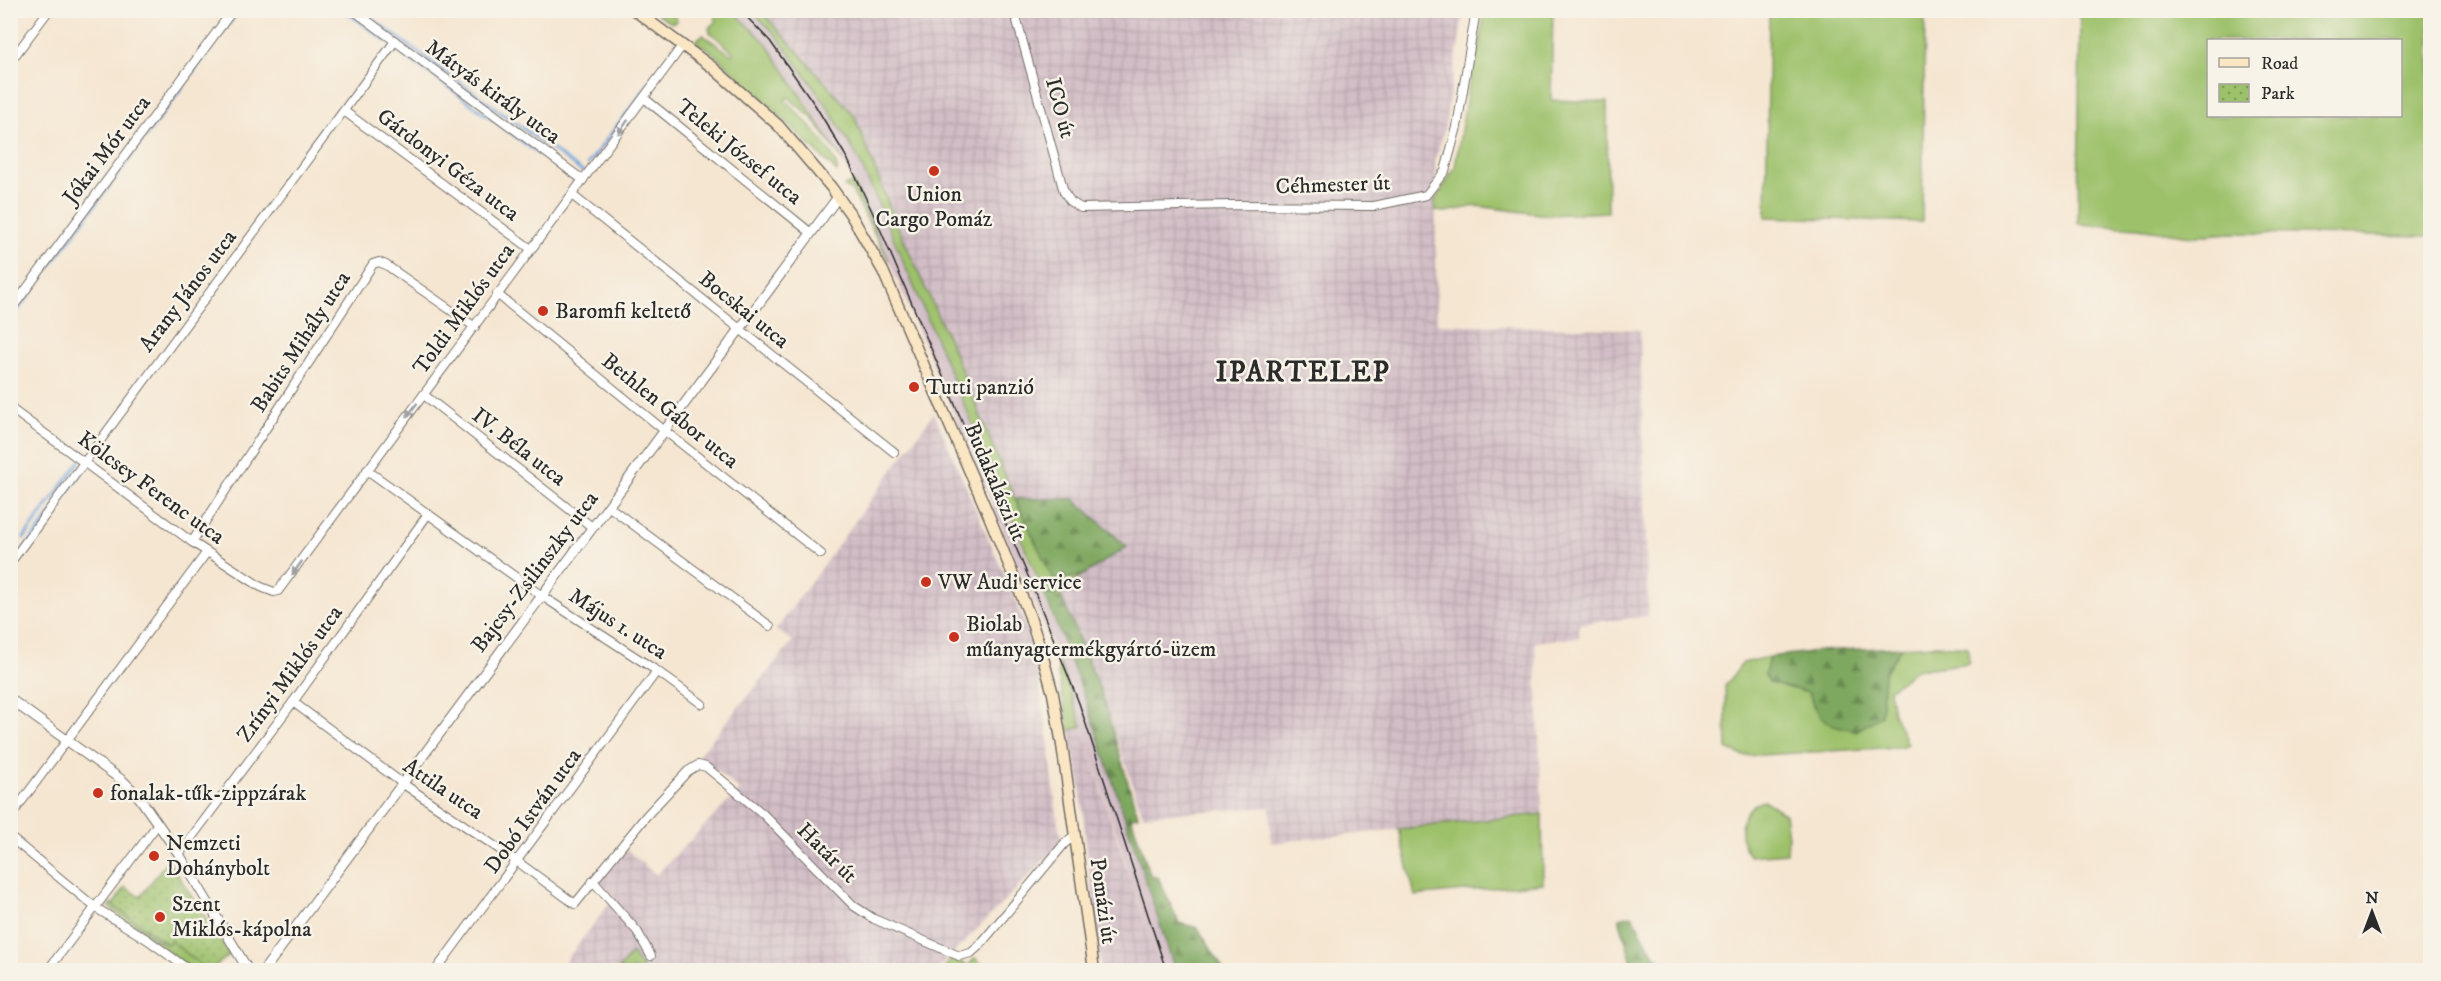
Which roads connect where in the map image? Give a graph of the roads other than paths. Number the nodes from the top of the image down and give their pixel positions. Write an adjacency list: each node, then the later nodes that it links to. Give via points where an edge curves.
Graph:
1 (48, 10): 9 (street)
2 (233, 10): 19 (street, Jókai Mór utca)
3 (353, 10): 7 (street, Mátyás király utca)
4 (634, 10): 8 (main road, Budakalászi út)
5 (1014, 10): 15 (street, ICO út, via 1064,192)
6 (1476, 10): 15 (street, Céhmester út, via 1457,127 1445,171 1426,195 1374,206)
7 (395, 41): 11 (street, Arany János utca); 12 (street, Mátyás király utca)
8 (682, 46): 10 (street, Toldi Miklós utca); 14 (main road, Budakalászi út, via 754,102 804,153)
9 (10, 62)
10 (644, 98): 12 (street, Toldi Miklós utca, one-way to 12); 16 (street, Teleki József utca)
11 (344, 111): 17 (street, Gárdonyi Géza utca); 26 (street, Arany János utca)
12 (583, 180): 13 (street, Toldi Miklós utca)
13 (572, 195): 17 (street, Toldi Miklós utca); 21 (street, Bocskai utca)
14 (838, 197): 16 (street, Bajcsy-Zsilinszky utca); 46 (main road, Budakalászi út, via 873,252 897,301 1029,614 1053,694)
15 (1082, 208)
16 (811, 233): 21 (street, Bajcsy-Zsilinszky utca)
17 (531, 249): 18 (street, Toldi Miklós utca)
18 (497, 294): 20 (street, Toldi Miklós utca); 24 (street, Bethlen Gábor utca)
19 (10, 311)
20 (476, 327): 22 (street, Toldi Miklós utca); 31 (street, Babits Mihály utca, via 386,265 373,264)
21 (739, 329): 24 (street, Bajcsy-Zsilinszky utca); 25 (street, Bocskai utca)
22 (424, 395): 27 (street, Toldi Miklós utca, one-way to 27); 30 (street, IV. Béla utca)
23 (10, 408): 26 (street, Kölcsey Ferenc utca)
24 (665, 431): 28 (street, Bajcsy-Zsilinszky utca); 33 (street, Bethlen Gábor utca)
25 (894, 452)
26 (84, 462): 31 (street, Kölcsey Ferenc utca); 34 (street, Arany János utca)
27 (367, 470): 29 (street, Május 1. utca); 35 (street, Toldi Miklós utca, one-way to 35, via 288,580)
28 (608, 506): 30 (street, Bajcsy-Zsilinszky utca); 37 (street)
29 (428, 514): 36 (street, Május 1. utca); 40 (street, Zrínyi Miklós utca)
30 (592, 527): 36 (street, Bajcsy-Zsilinszky utca)
31 (192, 542): 32 (street, Kölcsey Ferenc utca)
32 (207, 552): 35 (street, Kölcsey Ferenc utca); 42 (street)
33 (821, 554)
34 (10, 563)
35 (274, 592)
36 (542, 596): 38 (street, Május 1. utca); 43 (street, Bajcsy-Zsilinszky utca)
37 (770, 626)
38 (657, 671): 41 (street, Május 1. utca); 49 (street, Dobó István utca)
39 (10, 699): 42 (street)
40 (293, 702): 43 (street, Attila utca); 48 (street, Zrínyi Miklós utca)
41 (702, 704)
42 (66, 741): 44 (street); 45 (street, via 123,781)
43 (402, 783): 49 (street, Attila utca); 57 (street, Bajcsy-Zsilinszky utca)
44 (10, 817)
45 (157, 825): 48 (street); 52 (street)
46 (1074, 836): 50 (street, Határ út, via 979,946 958,956 874,919 854,906 762,813 698,765 669,791); 59 (main road, Pomázi út)
47 (10, 837): 52 (street)
48 (179, 854): 56 (street)
49 (518, 862): 51 (street, Attila utca); 58 (street, Dobó István utca)
50 (593, 881): 51 (street, Határ út); 53 (street, via 637,931)
51 (574, 904)
52 (96, 908): 54 (street); 55 (street)
53 (651, 956)
54 (48, 970)
55 (189, 970)
56 (248, 970)
57 (264, 970)
58 (436, 970)
59 (1094, 970)

